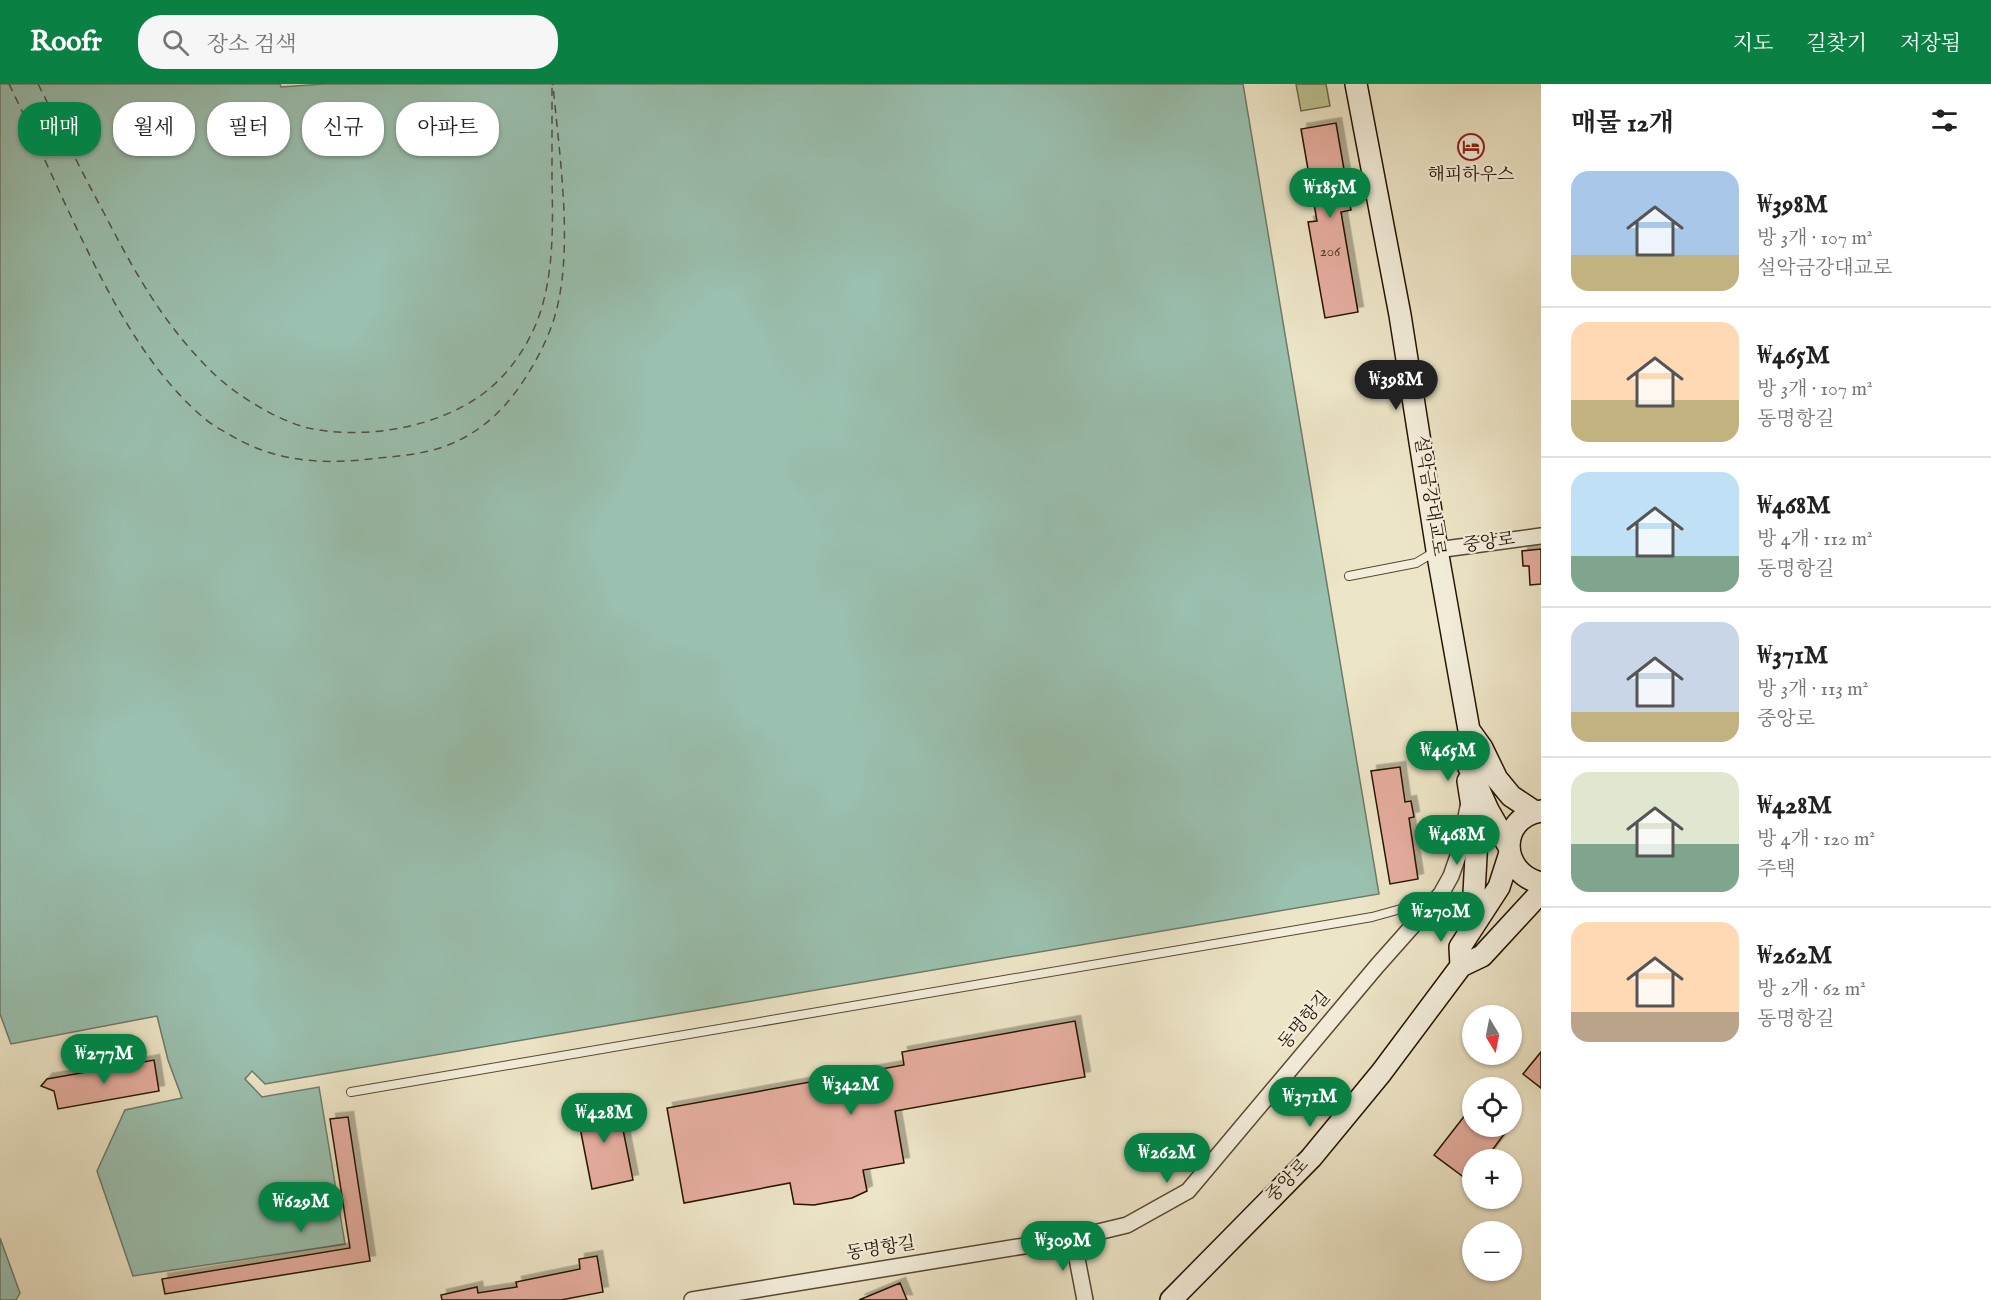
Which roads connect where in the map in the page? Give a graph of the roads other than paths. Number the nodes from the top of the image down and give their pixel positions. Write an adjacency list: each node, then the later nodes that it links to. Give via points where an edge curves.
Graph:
1 (1356, 84): 3 (street, 설악금강대교로, via 1400,315)
2 (1541, 536): 3 (street, 중앙로)
3 (1437, 550): 4 (lane, via 1416,563); 5 (street, 설악금강대교로)
4 (1348, 576)
5 (1469, 730): 6 (street); 8 (street, via 1511,796)
6 (1467, 763): 7 (street); 9 (street)
7 (1470, 799): 12 (street, 동명항길, via 1458,856); 13 (street, via 1477,838)
8 (1538, 811): 9 (street, via 1516,824)
9 (1509, 850): 10 (street, via 1521,874); 13 (street, via 1499,887)
10 (1541, 883)
11 (1541, 892): 14 (street, via 1482,956)
12 (1441, 894): 15 (lane, via 1372,917); 16 (street, 동명항길, via 1188,1191 1128,1225)
13 (1468, 932): 14 (street, via 1460,946)
14 (1461, 966): 19 (street, 중앙로, via 1311,1158)
15 (351, 1092)
16 (1073, 1238): 17 (street, 동명항길); 18 (street)
17 (692, 1300)
18 (1085, 1300)
19 (1171, 1300)

